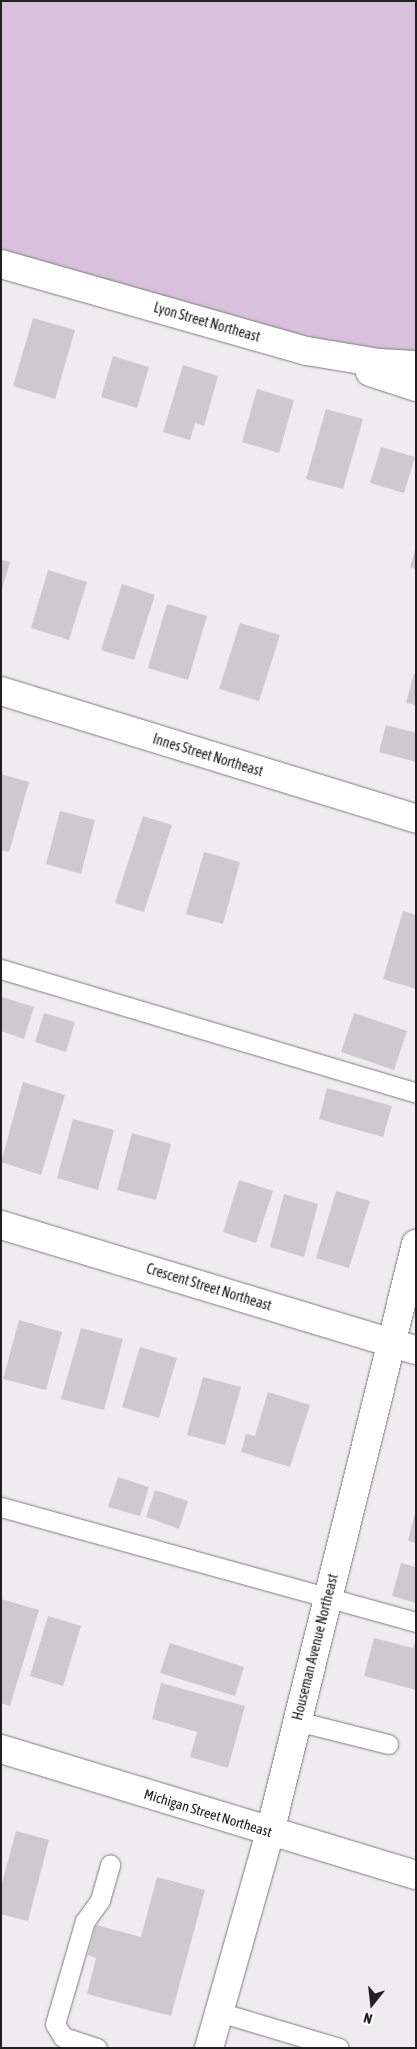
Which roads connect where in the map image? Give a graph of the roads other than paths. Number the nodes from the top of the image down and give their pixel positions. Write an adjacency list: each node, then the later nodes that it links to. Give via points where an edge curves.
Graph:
1 (1, 264): 2 (street, Lyon Street Northeast)
2 (307, 351): 3 (street, Lyon Street Northeast, via 379,363); 4 (street)
3 (416, 365)
4 (416, 387)
5 (1, 691): 6 (street, Innes Street Northeast)
6 (416, 819)
7 (1, 969): 8 (lane)
8 (416, 1093)
9 (1, 1225): 11 (street, Crescent Street Northeast)
10 (416, 1244): 11 (street, Houseman Avenue Northeast)
11 (390, 1342): 12 (street, Crescent Street Northeast); 14 (street, Houseman Avenue Northeast)
12 (416, 1350)
13 (1, 1507): 14 (lane)
14 (328, 1596): 15 (lane); 16 (street, Houseman Avenue Northeast)
15 (416, 1622)
16 (297, 1721): 17 (lane); 19 (street, Houseman Avenue Northeast)
17 (388, 1744)
18 (1, 1749): 19 (street, Michigan Street Northeast)
19 (270, 1832): 21 (street, Michigan Street Northeast); 22 (street, Houseman Avenue Northeast)
20 (110, 1864): 23 (lane, via 100,1900 85,1920 55,2024 63,2037)
21 (416, 1875)
22 (219, 2012): 24 (street, Houseman Avenue Northeast); 25 (lane)
23 (97, 2048)
24 (209, 2048)
25 (339, 2048)

